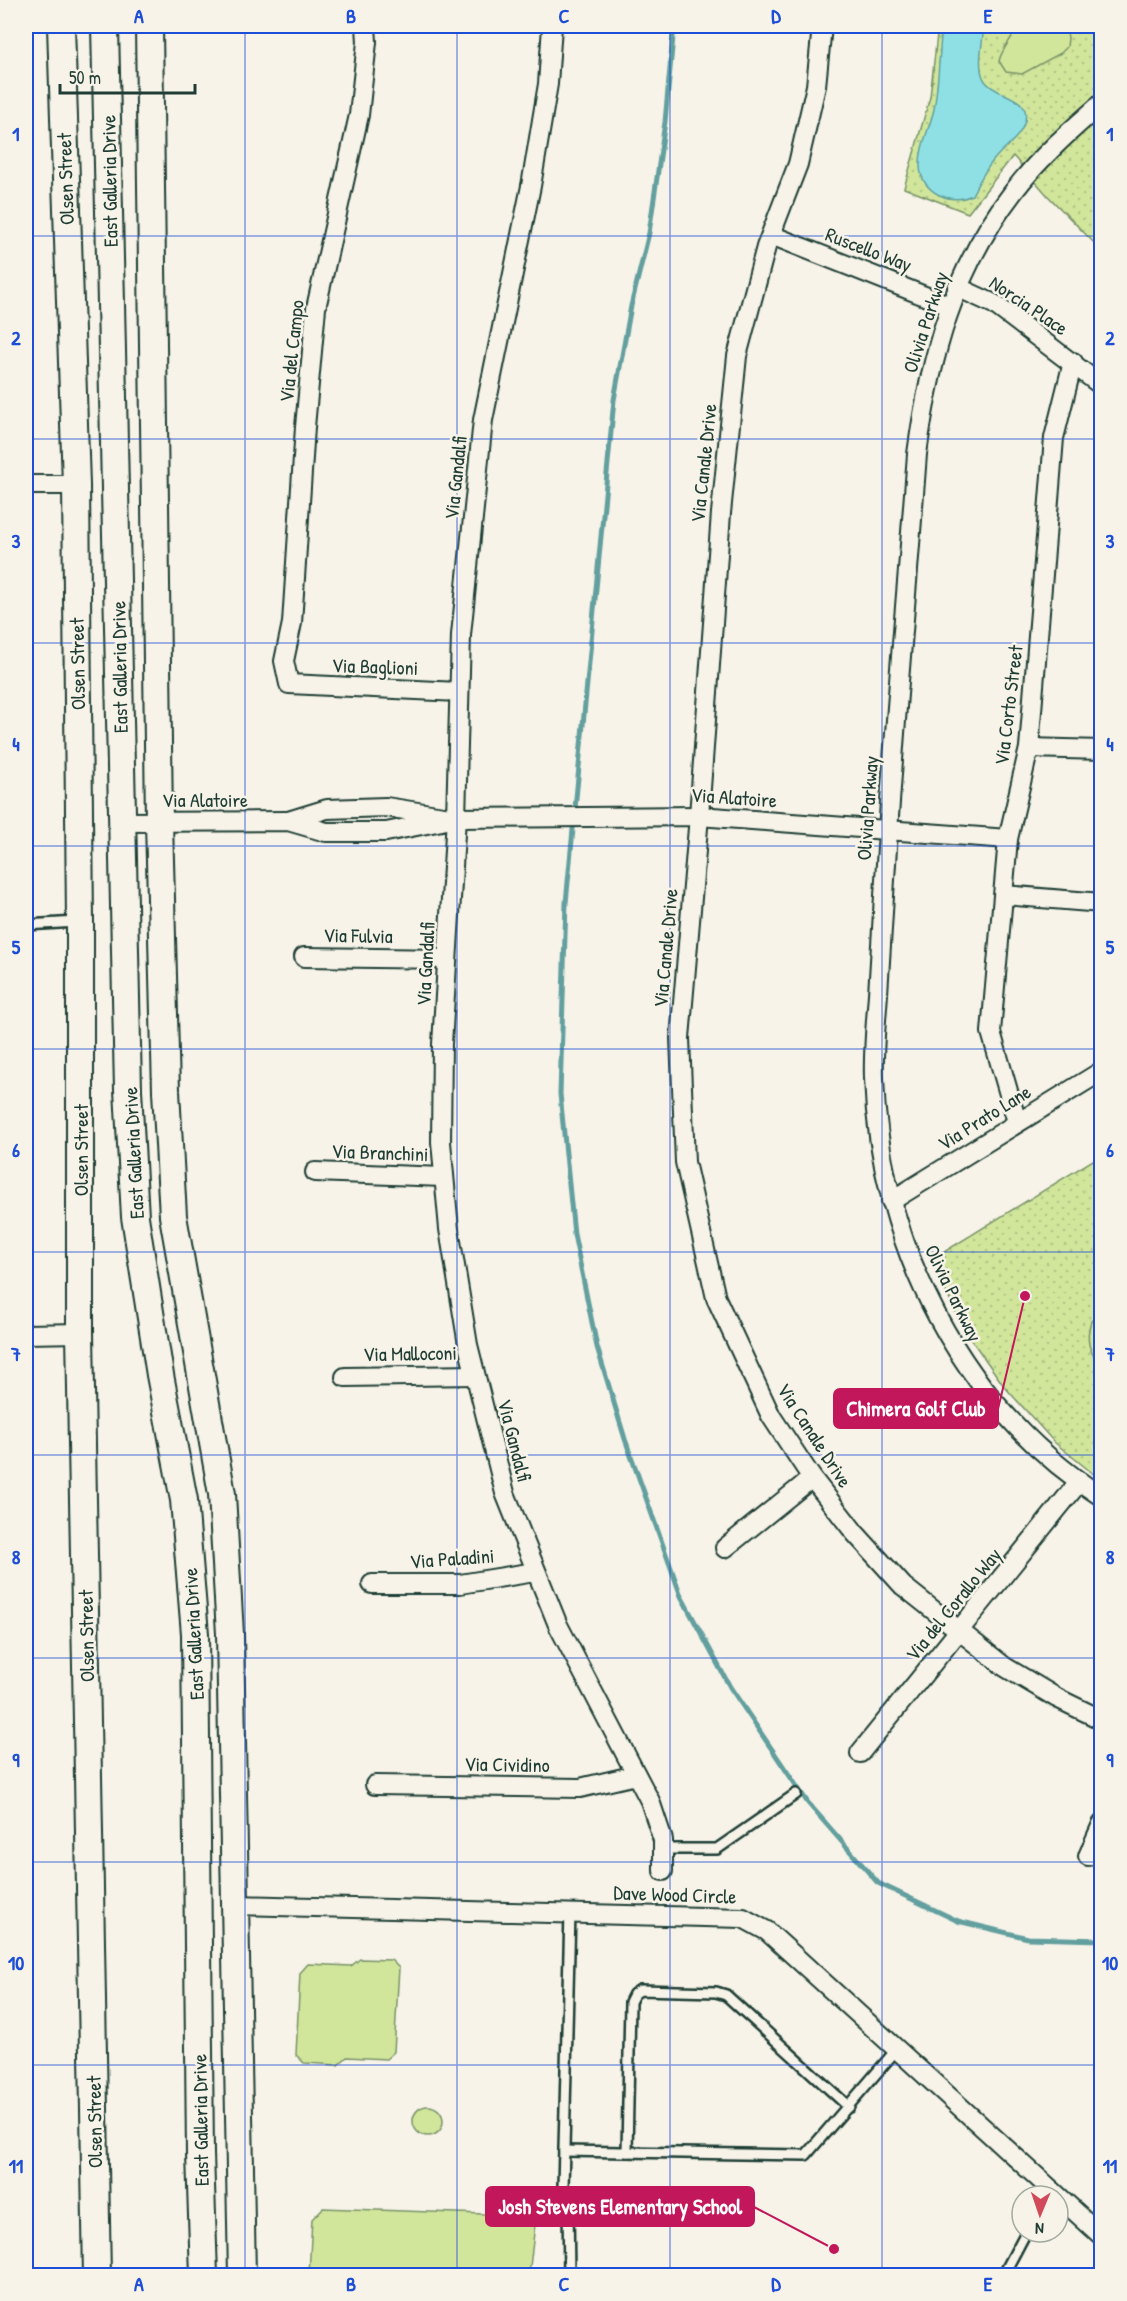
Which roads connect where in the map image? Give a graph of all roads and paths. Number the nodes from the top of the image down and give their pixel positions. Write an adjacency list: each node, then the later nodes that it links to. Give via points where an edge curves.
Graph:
1 (61, 26): 14 (main road, Olsen Street)
2 (105, 26): 21 (main road, East Galleria Drive)
3 (149, 26): 22 (main road, East Galleria Drive)
4 (366, 26): 15 (street, Via del Campo, via 359,116 316,308 292,623 284,662)
5 (552, 26): 16 (street, Via Gandalfi, via 548,84 531,186 483,420 461,635)
6 (822, 26): 8 (street, Via Canale Drive, via 816,86 798,164)
7 (1101, 103): 9 (street, Olivia Parkway, via 1014,191)
8 (771, 235): 10 (street, Ruscello Way); 19 (street, Via Canale Drive, via 736,356)
9 (957, 287): 10 (street, Olivia Parkway); 11 (street, Norcia Place, via 994,304)
10 (950, 306): 23 (street, Olivia Parkway, via 935,352 917,454)
11 (1072, 363): 12 (street, Norcia Place); 17 (street, Via Corto Street, via 1054,438)
12 (1101, 386)
13 (26, 485): 14 (street)
14 (76, 485): 27 (main road, Olsen Street)
15 (290, 684): 16 (street, Via Baglioni)
16 (459, 692): 20 (street, Via Gandalfi)
17 (1029, 748): 18 (street); 24 (street, Via Corto Street)
18 (1101, 750)
19 (699, 816): 20 (street, Via Alatoire); 23 (street, Via Alatoire); 40 (street, Via Canale Drive, via 680,1038 685,1162 716,1298 771,1416)
20 (456, 818): 22 (street, Via Alatoire, via 386,831 326,832 288,821); 30 (street, Via Gandalfi)
21 (122, 822): 22 (street, Via Alatoire); 47 (main road, East Galleria Drive, via 135,1217 184,1500)
22 (159, 822): 57 (main road, East Galleria Drive, via 173,1216 222,1494 230,1634)
23 (888, 831): 24 (street, Via Alatoire); 35 (street, Olivia Parkway, via 874,1079 880,1147)
24 (1008, 839): 25 (street, Via Corto Street)
25 (1004, 895): 26 (street); 32 (street, Via Corto Street, via 991,1032)
26 (1101, 903)
27 (80, 922): 28 (lane); 36 (main road, Olsen Street)
28 (26, 925)
29 (304, 957): 30 (street, Via Fulvia)
30 (447, 958): 34 (street, Via Gandalfi, via 442,1055)
31 (1101, 1071): 32 (street, Via Prato Lane)
32 (1017, 1122): 35 (street, Via Prato Lane)
33 (315, 1172): 34 (street, Via Branchini)
34 (443, 1177): 38 (street, Via Gandalfi)
35 (891, 1201): 41 (street, Olivia Parkway, via 918,1277 961,1358 1026,1435)
36 (80, 1333): 37 (street); 67 (main road, Olsen Street)
37 (26, 1334)
38 (476, 1375): 39 (street, Via Malloconi); 44 (street, Via Gandalfi, via 505,1493)
39 (345, 1377)
40 (812, 1478): 43 (street); 46 (street, Via Canale Drive, via 903,1586)
41 (1079, 1482): 42 (street, Olivia Parkway); 46 (street, Via del Corallo Way)
42 (1101, 1497)
43 (724, 1548)
44 (535, 1572): 45 (street, Via Paladini, via 460,1584); 50 (street, Via Gandalfi, via 558,1625)
45 (372, 1584)
46 (960, 1632): 48 (street, Via Canale Drive, via 1005,1667); 49 (street, Via del Corallo Way)
47 (196, 1681): 57 (main road, via 210,1706 214,1883); 68 (main road, East Galleria Drive)
48 (1101, 1720)
49 (860, 1753)
50 (636, 1775): 51 (street, Via Cividino, via 580,1788); 54 (street, Via Gandalfi, via 650,1801)
51 (375, 1785)
52 (796, 1794): 54 (lane, via 717,1849)
53 (1101, 1824): 55 (street)
54 (663, 1849): 56 (street, Via Gandalfi)
55 (1088, 1856)
56 (663, 1871)
57 (234, 1905): 58 (street, Dave Wood Circle); 69 (main road, East Galleria Drive)
58 (570, 1913): 59 (street, Dave Wood Circle, via 743,1918 767,1931); 61 (lane)
59 (897, 2049): 60 (lane); 63 (street, Dave Wood Circle)
60 (849, 2107): 62 (lane, via 806,2154); 62 (lane, via 726,1995 640,1990 630,2002)
61 (564, 2151): 62 (lane); 70 (lane)
62 (627, 2152)
63 (1044, 2184)
64 (1070, 2208): 65 (street, Dave Wood Circle)
65 (1101, 2236)
66 (1020, 2244): 71 (lane)
67 (97, 2276)
68 (204, 2276)
69 (242, 2276)
70 (569, 2276)
71 (1007, 2276)

